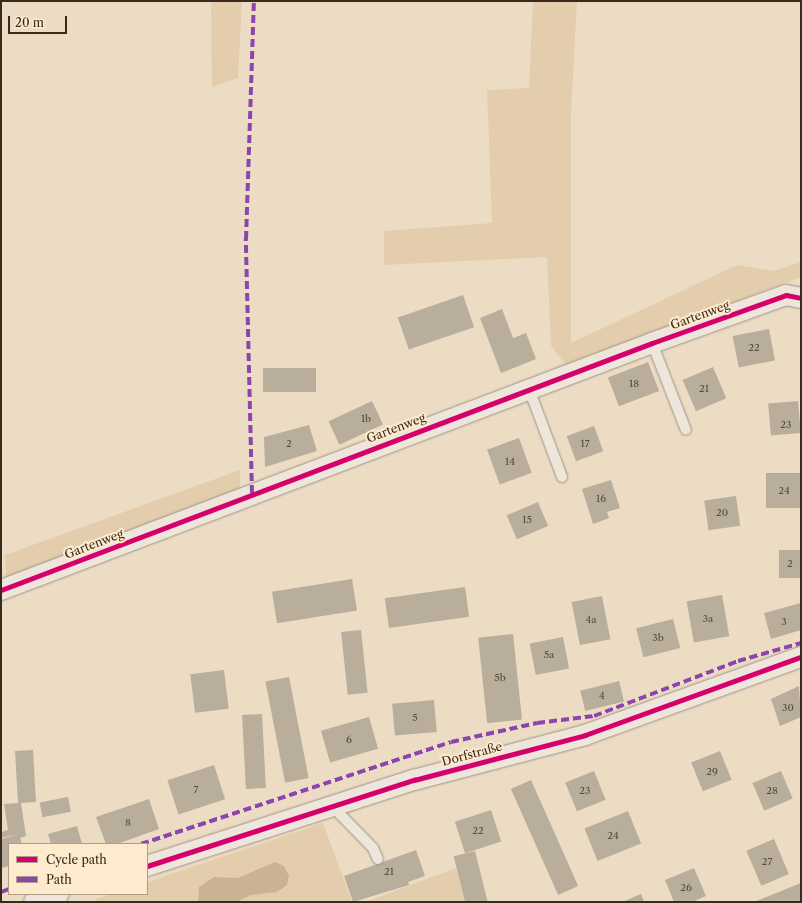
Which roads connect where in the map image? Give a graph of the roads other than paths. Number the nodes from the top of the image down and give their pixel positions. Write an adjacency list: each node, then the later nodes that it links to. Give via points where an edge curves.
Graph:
1 (801, 298): 2 (street, Gartenweg, via 786,295)
2 (652, 343): 3 (street, Gartenweg); 4 (lane)
3 (529, 388): 5 (lane); 6 (street, Gartenweg)
4 (686, 430)
5 (562, 477)
6 (1, 590)
7 (801, 657): 8 (street, Dorfstraße, via 585,735 482,760)
8 (332, 806): 9 (lane, via 374,848); 10 (street, Dorfstraße)
9 (378, 859)
10 (148, 866)
11 (56, 895): 12 (street)
12 (34, 902)

